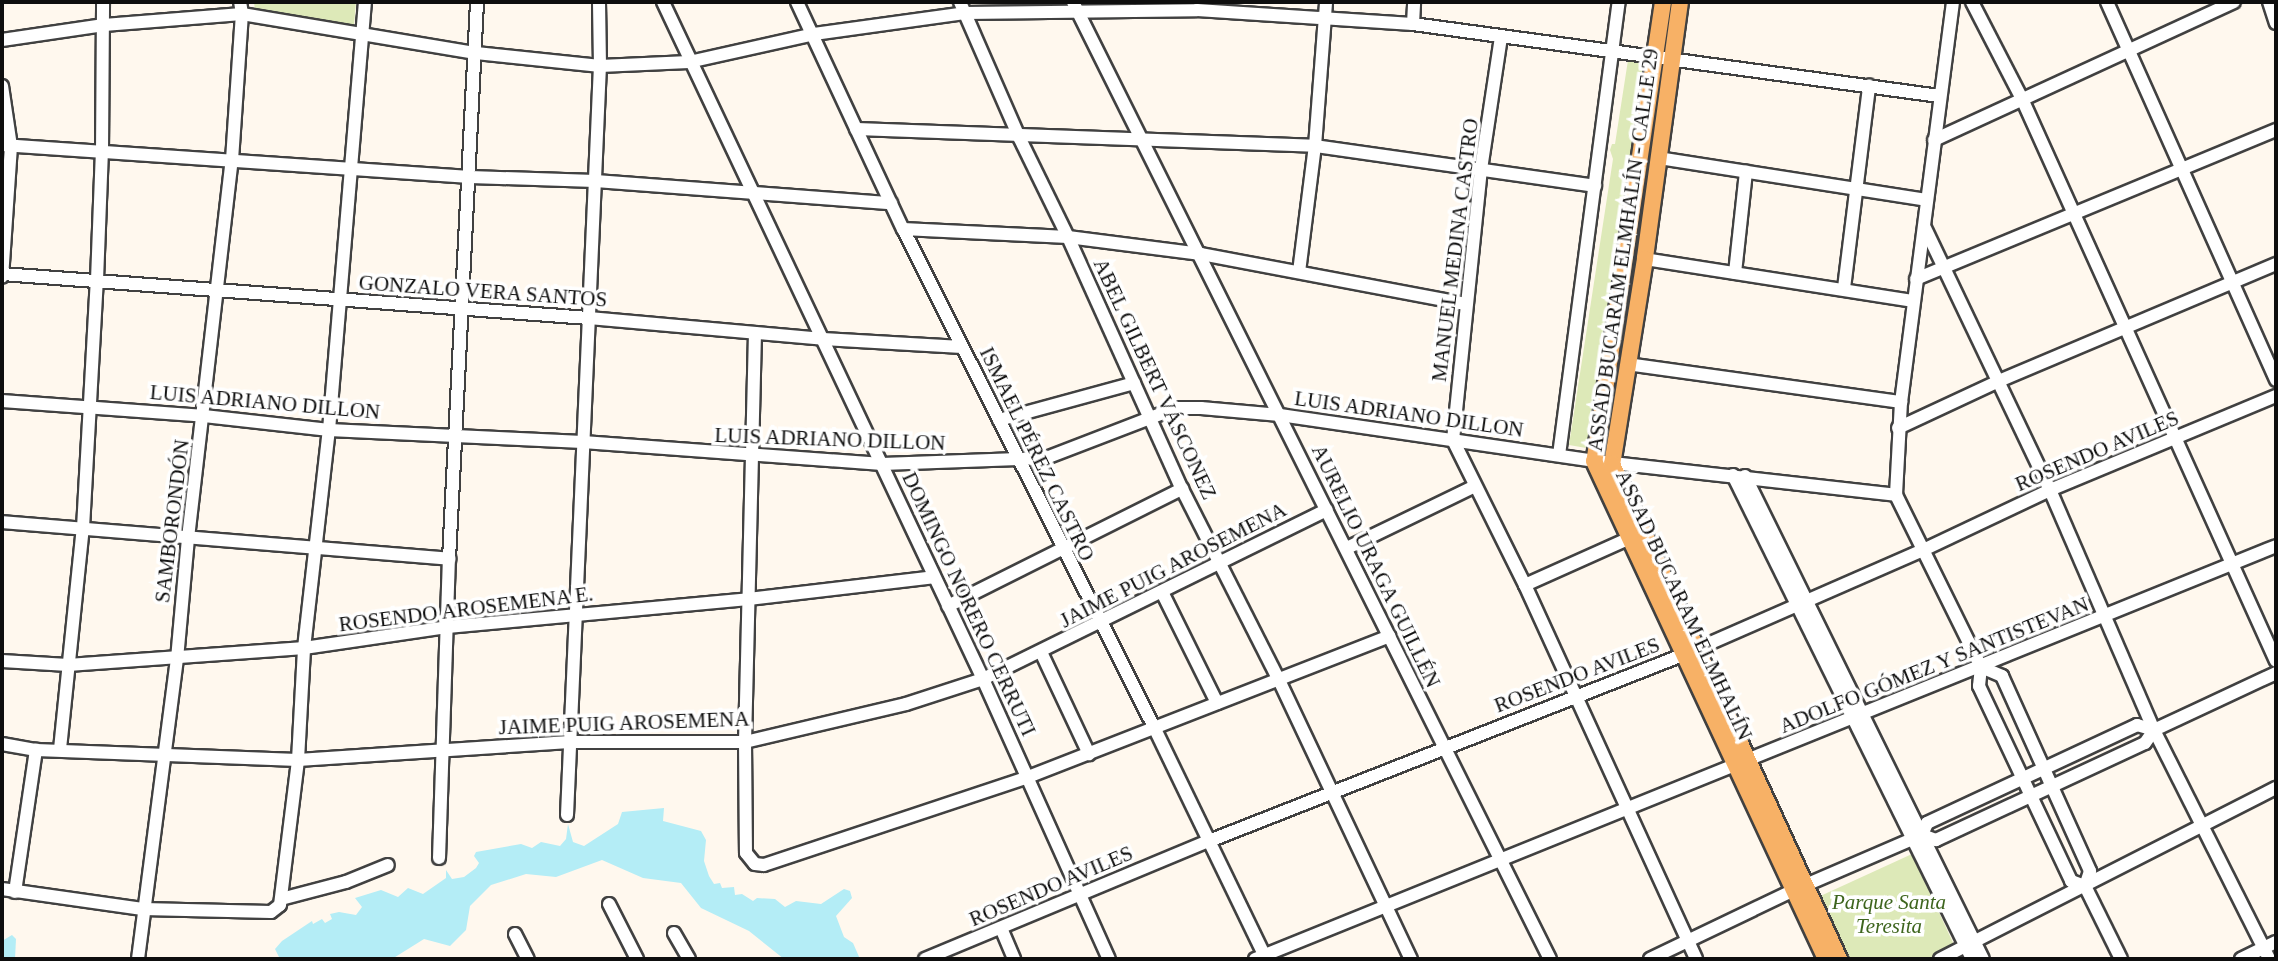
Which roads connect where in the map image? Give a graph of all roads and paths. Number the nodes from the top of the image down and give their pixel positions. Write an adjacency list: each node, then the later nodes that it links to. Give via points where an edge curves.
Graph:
1 (103, 2): 24 (street)
2 (365, 2): 25 (street)
3 (477, 2): 31 (street)
4 (599, 2): 35 (street)
5 (663, 2): 34 (street, DOMINGO NORERO CERRUTI)
6 (797, 2): 26 (street, ISMAEL PÉREZ CASTRO)
7 (1326, 2): 21 (street)
8 (1414, 2): 23 (street)
9 (1619, 2): 30 (street)
10 (1663, 2): 32 (main road, ASSAD BUCARAM ELMHALÍN)
11 (1680, 2): 33 (main road, ASSAD BUCARAM ELMHALÍN - CALLE 29)
12 (1953, 2): 38 (street)
13 (1972, 2): 39 (street)
14 (2107, 2): 29 (street)
15 (2234, 2): 29 (street)
16 (2269, 2): 22 (street)
17 (1197, 6): 19 (street); 21 (street)
18 (963, 7): 19 (street); 26 (street); 42 (street, ABEL GILBERT VÁSCONEZ)
19 (1076, 7): 43 (street, AURELIO URAGA GUILLÉN)
20 (241, 8): 24 (street); 25 (street); 49 (street, SAMBORONDÓN)
21 (1324, 17): 23 (street); 46 (street)
22 (2276, 23)
23 (1413, 24): 27 (street)
24 (104, 25): 28 (street); 47 (street)
25 (362, 34): 31 (street); 52 (street)
26 (814, 34): 34 (street); 40 (street, ISMAEL PÉREZ CASTRO)
27 (1501, 37): 30 (street); 50 (street, MANUEL MEDINA CASTRO)
28 (2, 40)
29 (2129, 50): 39 (street); 51 (street)
30 (1612, 51): 32 (street); 56 (street)
31 (475, 53): 35 (street); 54 (street)
32 (1657, 57): 33 (street); 107 (main road, ASSAD BUCARAM ELMHALÍN)
33 (1674, 60): 37 (street); 48 (main road, ASSAD BUCARAM ELMHALÍN - CALLE 29)
34 (689, 62): 35 (street); 58 (street, DOMINGO NORERO CERRUTI)
35 (600, 66): 55 (street)
36 (2, 86): 45 (street)
37 (1869, 86): 38 (street); 57 (street)
38 (1939, 96): 44 (street)
39 (2023, 101): 44 (street); 61 (street)
40 (856, 129): 42 (street); 60 (street, ISMAEL PÉREZ CASTRO)
41 (2276, 130): 51 (street)
42 (1018, 137): 43 (street); 64 (street, ABEL GILBERT VÁSCONEZ)
43 (1141, 139): 46 (street); 65 (street, AURELIO URAGA GUILLÉN)
44 (1934, 140): 59 (street)
45 (6, 145): 47 (street); 71 (street)
46 (1315, 146): 50 (street); 69 (street)
47 (103, 152): 49 (street); 73 (street)
48 (1659, 158): 53 (street); 66 (main road, ASSAD BUCARAM ELMHALÍN - CALLE 29)
49 (232, 160): 52 (street); 76 (street, SAMBORONDÓN)
50 (1481, 169): 56 (street); 79 (street, MANUEL MEDINA CASTRO)
51 (2180, 169): 61 (street); 74 (street)
52 (353, 170): 54 (street); 77 (street)
53 (1746, 172): 57 (street); 70 (street)
54 (470, 177): 55 (street); 80 (street)
55 (595, 181): 58 (street); 81 (street)
56 (1595, 186): 104 (street)
57 (1856, 189): 59 (street); 75 (street)
58 (751, 194): 60 (street); 84 (street, DOMINGO NORERO CERRUTI)
59 (1927, 200): 62 (street)
60 (891, 203): 63 (street, ISMAEL PÉREZ CASTRO)
61 (2072, 216): 68 (street); 82 (street)
62 (1925, 227): 68 (street); 72 (street)
63 (903, 229): 64 (street); 85 (street, ISMAEL PÉREZ CASTRO)
64 (1068, 237): 65 (street); 89 (street, ABEL GILBERT VÁSCONEZ)
65 (1201, 254): 69 (street); 95 (street, AURELIO URAGA GUILLÉN)
66 (1645, 259): 70 (street); 86 (main road, ASSAD BUCARAM ELMHALÍN - CALLE 29)
67 (2276, 264): 74 (street)
68 (1942, 267): 72 (street); 88 (street)
69 (1299, 271): 79 (street)
70 (1735, 273): 75 (street)
71 (2, 275): 73 (street, GONZALO VERA SANTOS)
72 (1916, 279): 78 (street)
73 (97, 280): 76 (street, GONZALO VERA SANTOS); 93 (street)
74 (2232, 283): 82 (street); 87 (street)
75 (1844, 288): 78 (street)
76 (217, 291): 77 (street, GONZALO VERA SANTOS); 94 (street, SAMBORONDÓN)
77 (338, 300): 80 (street, GONZALO VERA SANTOS); 99 (street)
78 (1913, 301): 92 (street)
79 (1466, 304): 102 (street, MANUEL MEDINA CASTRO)
80 (463, 310): 81 (street, GONZALO VERA SANTOS); 100 (street)
81 (589, 318): 83 (street, GONZALO VERA SANTOS); 103 (street)
82 (2125, 328): 88 (street); 101 (street)
83 (755, 333): 84 (street, GONZALO VERA SANTOS); 105 (street)
84 (823, 339): 85 (street, GONZALO VERA SANTOS); 108 (street, DOMINGO NORERO CERRUTI)
85 (962, 347): 97 (street, ISMAEL PÉREZ CASTRO)
86 (1628, 364): 92 (street); 109 (main road, ASSAD BUCARAM ELMHALÍN - CALLE 29)
87 (2276, 380)
88 (1998, 381): 98 (street); 113 (street)
89 (1134, 383): 96 (street, ABEL GILBERT VÁSCONEZ); 97 (street)
90 (2276, 396): 101 (street, ROSENDO AVILES)
91 (2, 401): 93 (street, LUIS ADRIANO DILLON)
92 (1900, 402): 98 (street)
93 (88, 407): 94 (street, LUIS ADRIANO DILLON); 117 (street)
94 (204, 415): 99 (street, LUIS ADRIANO DILLON); 118 (street, SAMBORONDÓN)
95 (1280, 415): 96 (street, LUIS ADRIANO DILLON, via 1176,408); 102 (street, LUIS ADRIANO DILLON); 115 (street, AURELIO URAGA GUILLÉN)
96 (1150, 418): 106 (street, LUIS ADRIANO DILLON, via 1084,446); 112 (street, ABEL GILBERT VÁSCONEZ)
97 (999, 420): 106 (street, ISMAEL PÉREZ CASTRO)
98 (1898, 428): 114 (street)
99 (329, 430): 100 (street, LUIS ADRIANO DILLON); 123 (street)
100 (458, 436): 103 (street, LUIS ADRIANO DILLON); 125 (street)
101 (2177, 439): 113 (street, ROSENDO AVILES); 127 (street)
102 (1453, 440): 104 (street, LUIS ADRIANO DILLON); 111 (street)
103 (583, 442): 105 (street, LUIS ADRIANO DILLON); 134 (street)
104 (1559, 455): 107 (street, LUIS ADRIANO DILLON)
105 (752, 457): 108 (street, LUIS ADRIANO DILLON); 131 (street)
106 (1018, 461): 108 (street, LUIS ADRIANO DILLON); 121 (street, ISMAEL PÉREZ CASTRO)
107 (1594, 461): 109 (street, LUIS ADRIANO DILLON); 119 (main road, ASSAD BUCARAM ELMHALÍN)
108 (882, 464): 128 (street, DOMINGO NORERO CERRUTI)
109 (1612, 464): 110 (street, LUIS ADRIANO DILLON); 140 (main road, ASSAD BUCARAM ELMHALÍN - CALLE 29)
110 (1739, 475): 114 (street, LUIS ADRIANO DILLON); 132 (street)
111 (1475, 486): 122 (street); 129 (street)
112 (1182, 489): 121 (street); 126 (street, ABEL GILBERT VÁSCONEZ)
113 (2050, 490): 124 (street, ROSENDO AVILES); 135 (street)
114 (1896, 495): 124 (street)
115 (1327, 510): 122 (street, AURELIO URAGA GUILLÉN); 126 (street, JAIME PUIG AROSEMENA)
116 (2, 522): 117 (street)
117 (83, 528): 118 (street); 145 (street)
118 (188, 538): 123 (street); 142 (street, SAMBORONDÓN)
119 (1630, 538): 129 (street); 140 (main road, ASSAD BUCARAM ELMHALÍN)
120 (2276, 546): 127 (street, ADOLFO GÓMEZ Y SANTISTEVAN)
121 (1062, 547): 133 (street); 136 (street, ISMAEL PÉREZ CASTRO)
122 (1346, 548): 138 (street, AURELIO URAGA GUILLÉN)
123 (315, 549): 125 (street); 139 (street)
124 (1923, 550): 132 (street, ROSENDO AVILES); 146 (street)
125 (449, 559): 137 (street)
126 (1221, 561): 130 (street, JAIME PUIG AROSEMENA); 148 (street, ABEL GILBERT VÁSCONEZ)
127 (2233, 564): 135 (street, ADOLFO GÓMEZ Y SANTISTEVAN); 144 (street)
128 (933, 577): 131 (street, ROSENDO AROSEMENA E.); 133 (street, DOMINGO NORERO CERRUTI)
129 (1525, 585): 150 (street)
130 (1162, 592): 136 (street, JAIME PUIG AROSEMENA); 151 (street)
131 (748, 599): 134 (street, ROSENDO AROSEMENA E.); 156 (street)
132 (1802, 603): 140 (street, ROSENDO AVILES); 152 (street)
133 (948, 606): 149 (street, DOMINGO NORERO CERRUTI)
134 (575, 614): 137 (street, ROSENDO AROSEMENA E.); 155 (street)
135 (2106, 616): 146 (street, ADOLFO GÓMEZ Y SANTISTEVAN); 154 (street)
136 (1100, 624): 141 (street, JAIME PUIG AROSEMENA); 153 (street, ISMAEL PÉREZ CASTRO)
137 (448, 627): 139 (street, ROSENDO AROSEMENA E.); 161 (street)
138 (1390, 636): 148 (street); 159 (street, AURELIO URAGA GUILLÉN)
139 (304, 648): 142 (street, ROSENDO AROSEMENA E.); 164 (street)
140 (1691, 651): 150 (street, ROSENDO AVILES); 165 (main road, ASSAD BUCARAM ELMHALÍN)
141 (1041, 652): 149 (street, JAIME PUIG AROSEMENA); 162 (street)
142 (177, 659): 145 (street, ROSENDO AROSEMENA E.); 163 (street, SAMBORONDÓN)
143 (2, 661): 145 (street, ROSENDO AROSEMENA E.)
144 (2276, 662)
145 (68, 664): 158 (street)
146 (1981, 667): 152 (street, ADOLFO GÓMEZ Y SANTISTEVAN); 166 (street, via 2002,676); 168 (street, via 1979,686)
147 (2276, 673): 154 (street)
148 (1278, 678): 151 (street); 171 (street, ABEL GILBERT VÁSCONEZ)
149 (983, 679): 156 (street, JAIME PUIG AROSEMENA, via 906,704); 167 (street, DOMINGO NORERO CERRUTI)
150 (1575, 695): 159 (street, ROSENDO AVILES); 173 (street)
151 (1217, 703): 153 (street)
152 (1858, 716): 165 (street, ADOLFO GÓMEZ Y SANTISTEVAN); 176 (street)
153 (1154, 727): 162 (street); 177 (street, ISMAEL PÉREZ CASTRO)
154 (2154, 730): 166 (street, via 2137,726); 169 (street, via 2145,743); 175 (street)
155 (569, 742): 156 (street, JAIME PUIG AROSEMENA); 161 (street, JAIME PUIG AROSEMENA); 174 (street)
156 (745, 742): 167 (street, via 746,853 755,864 764,865)
157 (2, 744): 160 (street, JAIME PUIG AROSEMENA)
158 (60, 749): 160 (street, JAIME PUIG AROSEMENA); 163 (street, JAIME PUIG AROSEMENA)
159 (1445, 749): 171 (street, ROSENDO AVILES); 179 (street, AURELIO URAGA GUILLÉN)
160 (36, 750): 183 (street)
161 (444, 750): 164 (street, JAIME PUIG AROSEMENA); 178 (street)
162 (1089, 754): 167 (street)
163 (164, 755): 164 (street, JAIME PUIG AROSEMENA); 188 (street, SAMBORONDÓN)
164 (298, 760): 185 (street)
165 (1741, 764): 173 (street, ADOLFO GÓMEZ Y SANTISTEVAN); 182 (main road, ASSAD BUCARAM ELMHALÍN)
166 (2043, 769): 168 (street); 169 (street)
167 (1028, 777): 184 (street, DOMINGO NORERO CERRUTI)
168 (2023, 778): 172 (street); 176 (street, via 1927,823)
169 (2051, 786): 172 (street); 181 (street, via 2090,871)
170 (2276, 788): 175 (street)
171 (1332, 793): 177 (street, ROSENDO AVILES); 187 (street, ABEL GILBERT VÁSCONEZ)
172 (2031, 796): 176 (street, via 1936,840); 181 (street, via 2071,881)
173 (1628, 810): 179 (street, ADOLFO GÓMEZ Y SANTISTEVAN); 192 (street)
174 (567, 815)
175 (2202, 825): 181 (street); 195 (street)
176 (1917, 837): 182 (street); 194 (street)
177 (1209, 841): 184 (street, ROSENDO AVILES); 196 (street, ISMAEL PÉREZ CASTRO)
178 (439, 858)
179 (1501, 861): 187 (street, ADOLFO GÓMEZ Y SANTISTEVAN); 205 (street, AURELIO URAGA GUILLÉN)
180 (388, 865): 185 (street)
181 (2085, 886): 194 (street); 213 (street)
182 (1799, 888): 192 (street); 208 (main road, ASSAD BUCARAM ELMHALÍN); 209 (main road)
183 (8, 890): 188 (street)
184 (1080, 895): 189 (street, ROSENDO AVILES); 203 (street, DOMINGO NORERO CERRUTI)
185 (281, 899): 188 (street, via 271,912)
186 (609, 904): 199 (street)
187 (1387, 907): 196 (street, ADOLFO GÓMEZ Y SANTISTEVAN); 204 (street, ABEL GILBERT VÁSCONEZ)
188 (143, 909): 197 (street, SAMBORONDÓN)
189 (1001, 928): 201 (street, ROSENDO AVILES); 202 (street)
190 (674, 933): 200 (street)
191 (515, 934): 198 (street)
192 (1687, 940): 206 (street); 207 (street)
193 (2276, 942): 195 (street)
194 (1970, 944): 210 (street); 211 (street); 212 (street)
195 (2266, 954): 214 (street)
196 (1262, 958)
197 (138, 959)
198 (528, 959)
199 (637, 959)
200 (689, 959)
201 (925, 959)
202 (1014, 959)
203 (1109, 959)
204 (1411, 959)
205 (1550, 959)
206 (1650, 959)
207 (1696, 959)
208 (1826, 959)
209 (1839, 959)
210 (1940, 959)
211 (1972, 959)
212 (1983, 959)
213 (2121, 959)
214 (2241, 959)

